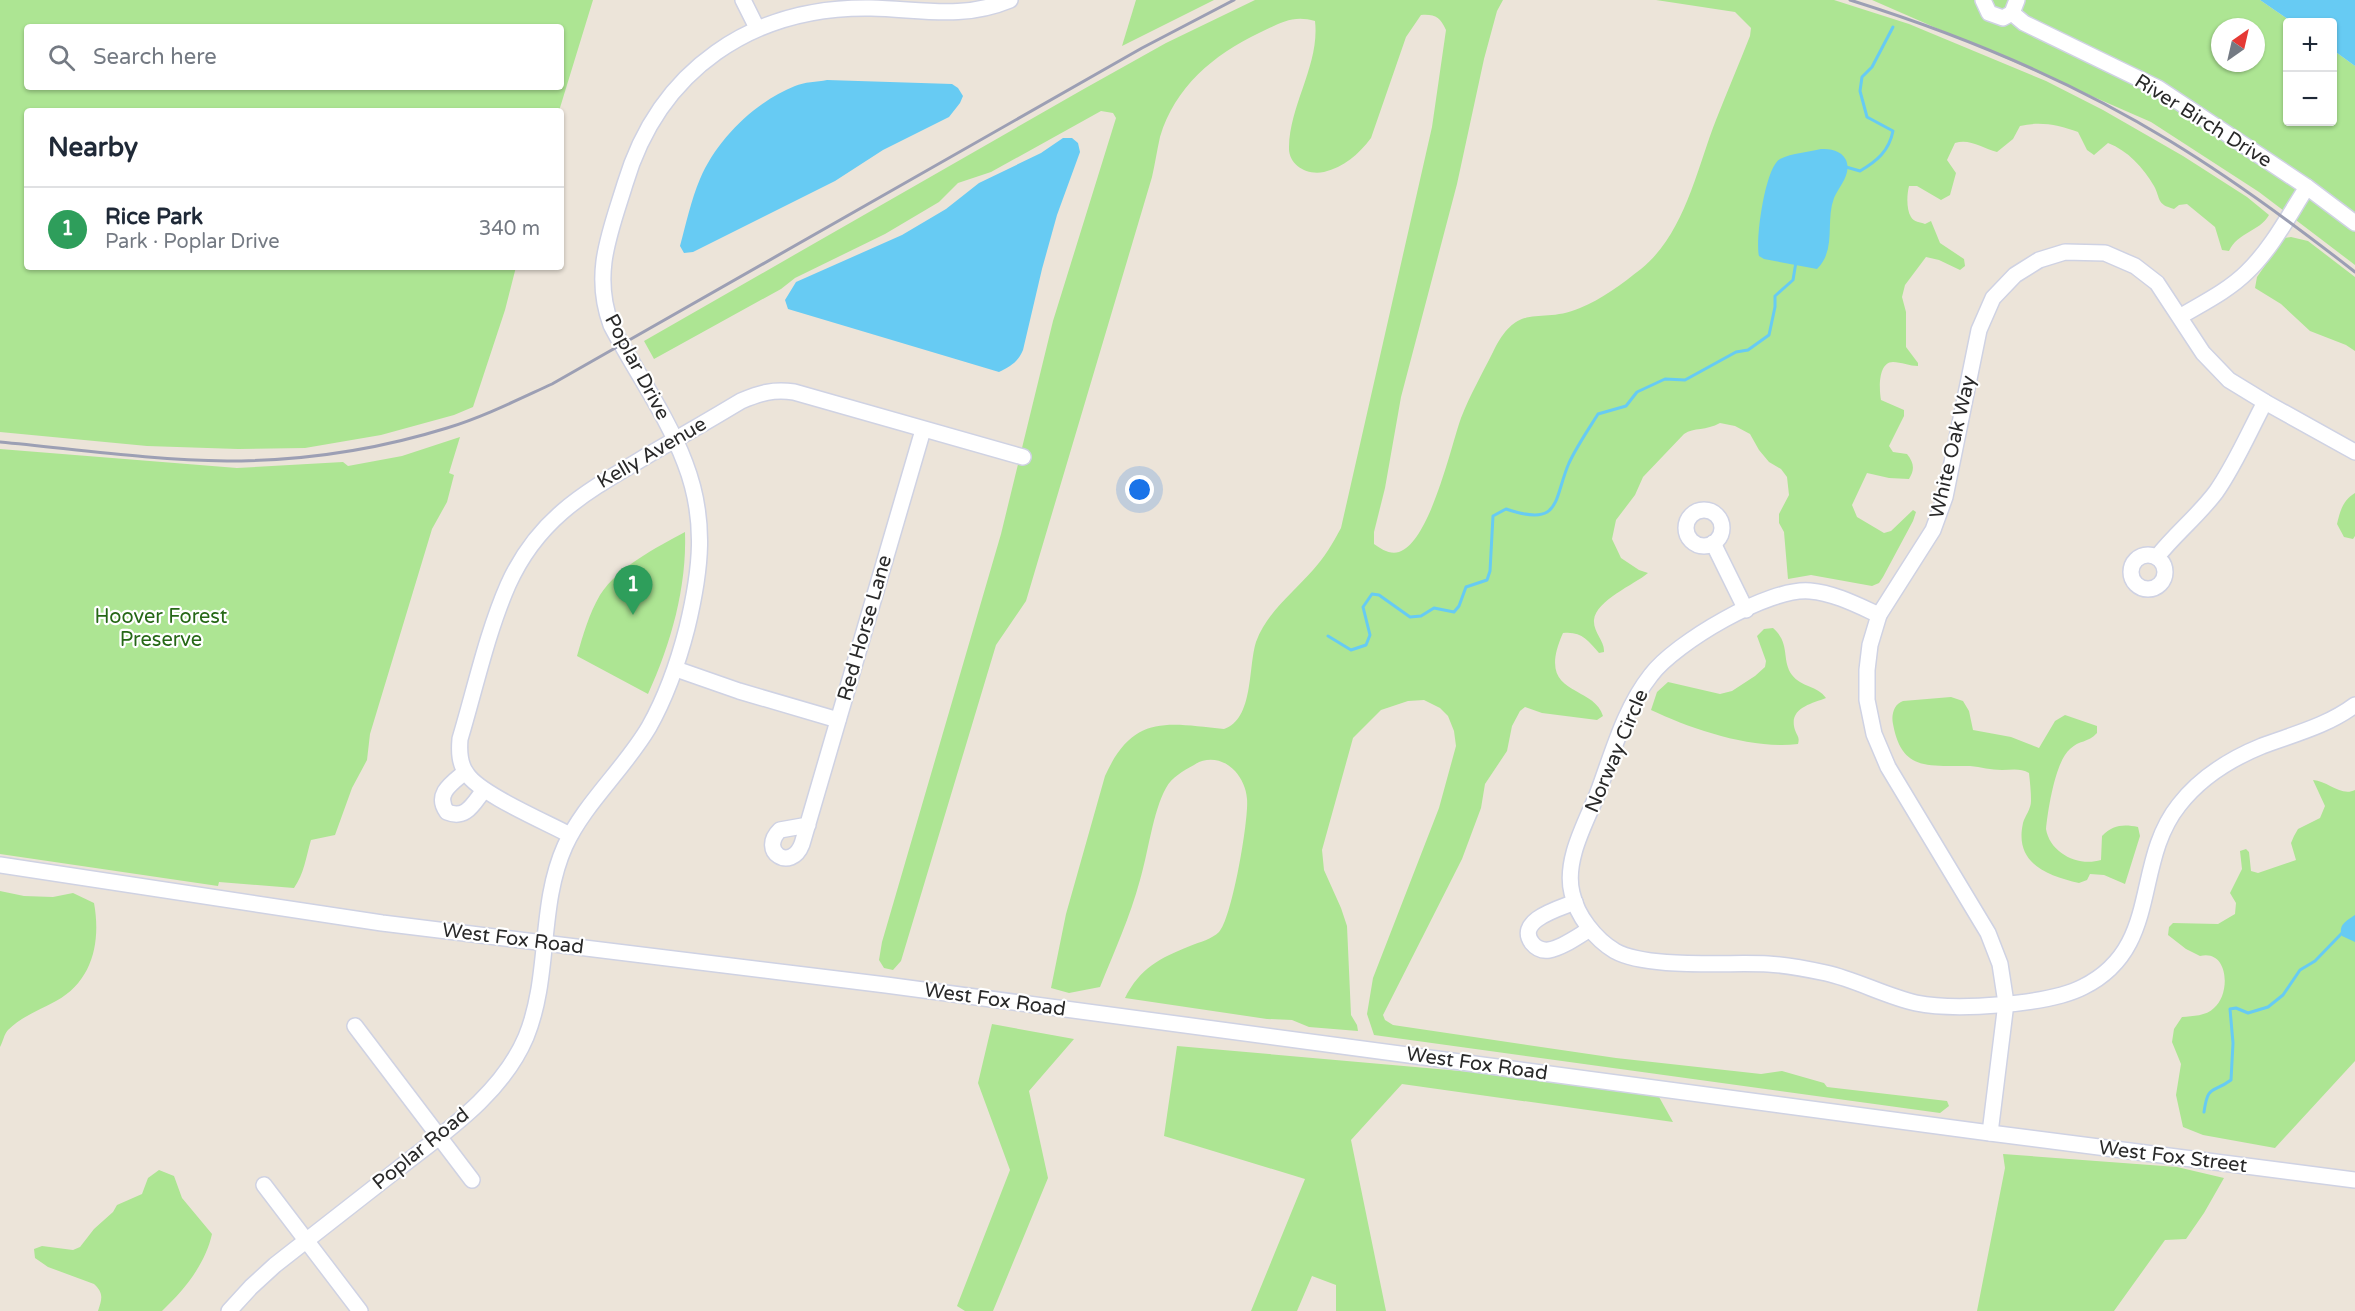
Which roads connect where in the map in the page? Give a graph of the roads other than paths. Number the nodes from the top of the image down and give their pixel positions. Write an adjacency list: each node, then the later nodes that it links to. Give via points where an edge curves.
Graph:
1 (743, 0): 6 (street)
2 (1010, 0): 4 (street, Poplar Drive, via 968,12)
3 (1983, 0): 5 (street, River Birch Drive, via 1985,9 2003,18)
4 (882, 4): 6 (street, Poplar Drive, via 804,14)
5 (2015, 6): 7 (street, River Birch Drive, via 2024,23 2158,88)
6 (757, 28): 12 (street, Poplar Drive, via 708,57 657,113 635,152 604,255 602,287 611,325)
7 (2307, 187): 8 (street, River Birch Drive); 9 (street, via 2247,272)
8 (2355, 223)
9 (2181, 316): 10 (street, White Oak Way, via 2203,353 2229,380); 18 (street, White Oak Way, via 2157,283 2135,266 2105,253 2065,252 2039,260 2005,284 1993,298 1979,330 1945,497 1937,519)
10 (2265, 402): 13 (street, White Oak Way); 16 (street, via 2217,490)
11 (923, 430): 12 (street, Kelly Avenue, via 777,390 741,401); 14 (street, Kelly Avenue); 21 (street, Red Horse Lane)
12 (675, 440): 19 (street, Poplar Drive, via 694,491 701,541 695,595); 22 (street, Kelly Avenue, via 590,489 554,520 528,550 501,603 460,738)
13 (2355, 452)
14 (1023, 457)
15 (1713, 543): 17 (street)
16 (2157, 557)
17 (1746, 610): 18 (street, Norway Circle, via 1775,597 1807,590 1843,599); 27 (street, Norway Circle, via 1674,651 1650,675 1630,709 1570,868)
18 (1879, 615): 30 (street, White Oak Way, via 1867,670 1867,700 1874,734 1888,767 1988,933 2001,964)
19 (676, 669): 21 (street); 25 (street, Poplar Drive, via 648,728)
20 (2355, 705): 30 (street, via 2335,720 2256,748 2224,765 2190,792 2165,826 2135,933 2119,960 2100,977 2060,997)
21 (838, 720): 24 (street, Red Horse Lane)
22 (465, 772): 23 (street); 23 (street, via 442,796 447,812 466,813)
23 (484, 790): 25 (street)
24 (808, 825)
25 (570, 835): 29 (street, Poplar Drive, via 553,875)
26 (0, 865): 29 (street, West Fox Road, via 382,923)
27 (1575, 902): 28 (street, Norway Circle); 28 (street, via 1534,921 1530,941 1548,950)
28 (1590, 929): 30 (street, Norway Circle, via 1616,951 1642,961 1772,964 1844,977 1918,1004 1957,1008)
29 (544, 943): 32 (street, West Fox Road, via 886,985); 33 (street, Poplar Road, via 538,993 526,1037 503,1076 472,1110)
30 (2006, 1003): 32 (street, White Oak Way)
31 (355, 1026): 33 (street)
32 (1990, 1134): 35 (street, West Fox Street)
33 (438, 1137): 34 (street); 37 (street, Poplar Road)
34 (472, 1180)
35 (2355, 1180)
36 (264, 1185): 37 (street)
37 (307, 1240): 38 (street, Poplar Road); 39 (street)
38 (229, 1311)
39 (360, 1311)

